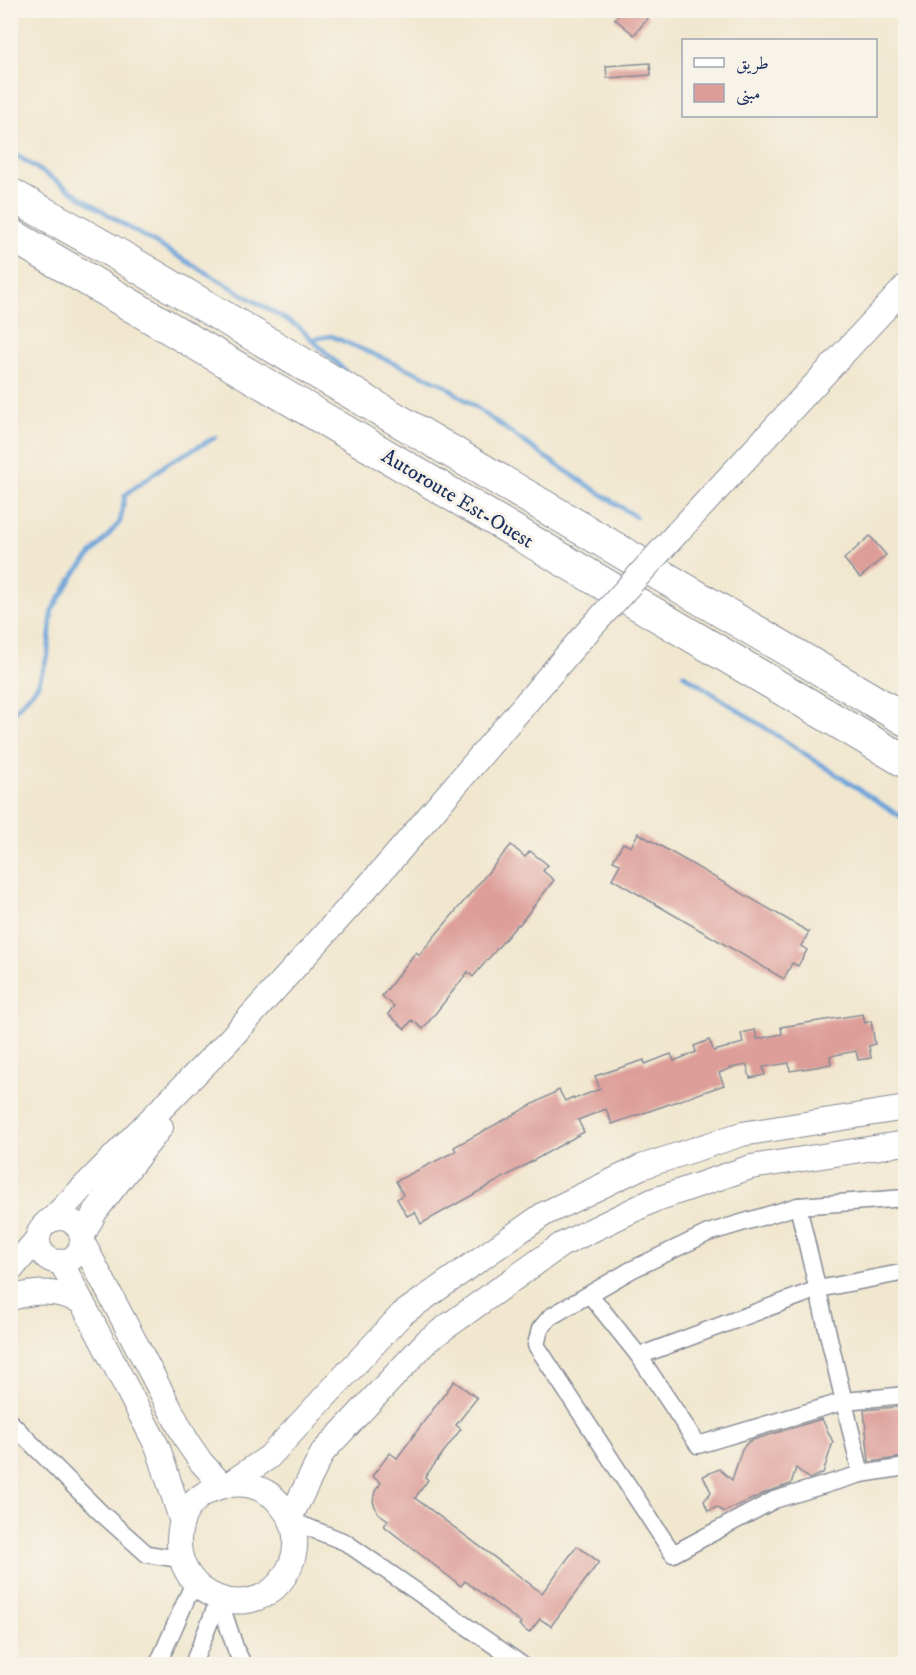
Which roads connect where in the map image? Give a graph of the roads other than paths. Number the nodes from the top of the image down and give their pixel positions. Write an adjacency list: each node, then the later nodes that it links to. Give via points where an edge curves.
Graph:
1 (10, 194): 4 (highway, Autoroute Est-Ouest)
2 (10, 234): 5 (highway, Autoroute Est-Ouest)
3 (906, 286): 6 (main road, bridge, via 579,641)
4 (906, 720)
5 (906, 762)
6 (229, 1040): 9 (main road); 12 (main road)
7 (906, 1108): 28 (main road, via 742,1134 641,1167 544,1214 402,1314 269,1457)
8 (906, 1143): 29 (main road, via 751,1167 654,1200 561,1245 428,1340 323,1452)
9 (111, 1192): 13 (main road, via 89,1220); 16 (main road, via 98,1239)
10 (906, 1198): 11 (street)
11 (798, 1206): 18 (street); 19 (street, via 708,1233 631,1270)
12 (44, 1229): 13 (main road, via 71,1221); 14 (main road, via 40,1251); 15 (main road)
13 (82, 1239): 14 (main road, via 76,1256); 16 (main road)
14 (59, 1262): 20 (main road); 21 (main road)
15 (10, 1271)
16 (97, 1272): 28 (main road, via 188,1443 201,1462)
17 (906, 1272): 18 (street)
18 (818, 1289): 22 (street); 24 (street)
19 (590, 1295): 22 (street); 27 (street, via 550,1317 540,1329 536,1346 673,1554 774,1500)
20 (13, 1298): 21 (main road, via 28,1293 56,1293)
21 (82, 1302): 30 (main road, via 158,1448)
22 (639, 1356): 24 (street, via 698,1445)
23 (906, 1395): 24 (street)
24 (845, 1401): 27 (street)
25 (10, 1422): 31 (street, via 147,1554)
26 (906, 1467): 27 (street)
27 (861, 1474)
28 (226, 1485): 29 (main road, via 247,1485 265,1491 280,1502); 30 (main road, via 198,1499)
29 (291, 1520): 33 (main road, via 296,1540 294,1559 286,1576 273,1590 256,1599); 37 (street, via 345,1542)
30 (182, 1522): 31 (main road)
31 (180, 1559): 32 (main road)
32 (194, 1582): 33 (main road); 34 (street)
33 (219, 1599): 35 (street); 36 (street)
34 (158, 1665)
35 (193, 1665)
36 (243, 1665)
37 (521, 1665)

